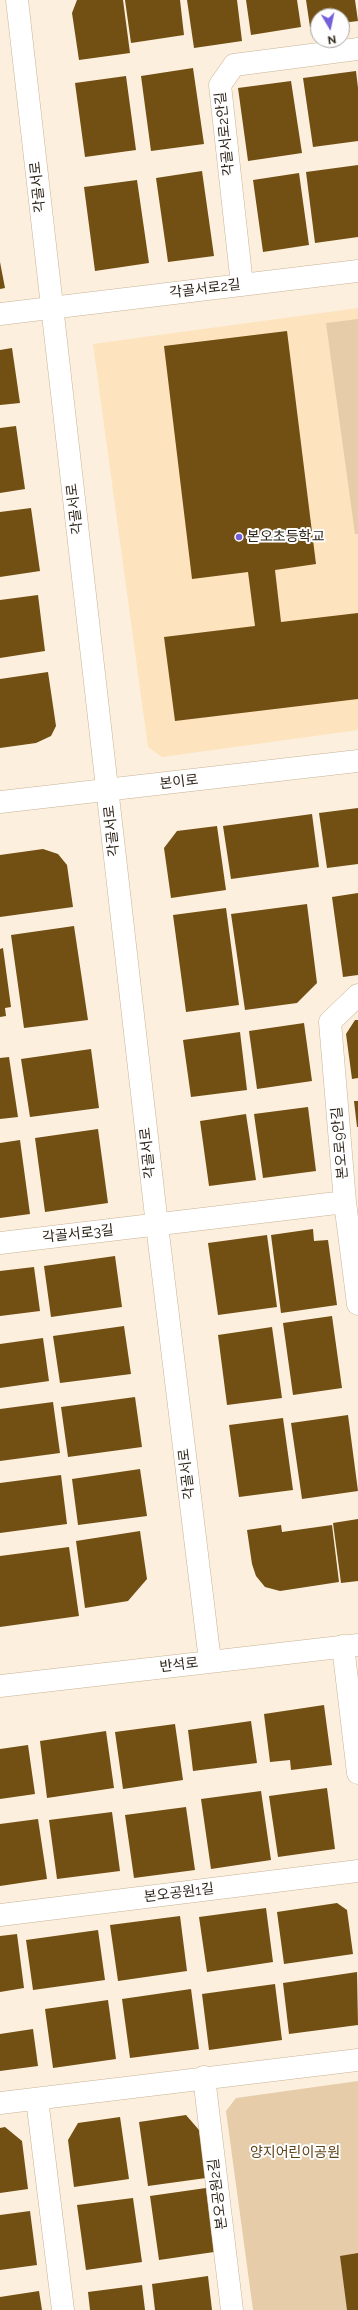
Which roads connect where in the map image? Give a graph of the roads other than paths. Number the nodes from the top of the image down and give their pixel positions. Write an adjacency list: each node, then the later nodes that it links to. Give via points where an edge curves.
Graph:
1 (17, 0): 5 (street, 각골서로)
2 (358, 49): 4 (street, 각골서로2안길, via 234,65 220,85)
3 (358, 271): 4 (street, 각골서로2길)
4 (242, 285): 5 (street, 각골서로2길)
5 (51, 307): 6 (street, 각골서로2길); 8 (street, 각골서로)
6 (0, 314)
7 (358, 761): 8 (street, 본이로)
8 (107, 790): 9 (street, 본이로); 12 (street, 각골서로)
9 (0, 802)
10 (358, 995): 11 (street, 본오로9안길, via 330,1022)
11 (344, 1202): 12 (street, 각골서로3길); 14 (street, 본오로9안길)
12 (156, 1225): 13 (street, 각골서로3길); 16 (street, 각골서로)
13 (0, 1243)
14 (358, 1304)
15 (351, 1646): 16 (street, 반석로); 18 (street)
16 (210, 1661): 17 (street, 반석로)
17 (0, 1686)
18 (358, 1773)
19 (358, 1872): 20 (street, 본오공원1길)
20 (0, 1915)
21 (358, 2060): 22 (street)
22 (204, 2078): 23 (street); 26 (street, 본오공원2길)
23 (38, 2099): 24 (street); 25 (street)
24 (0, 2103)
25 (63, 2310)
26 (232, 2310)

